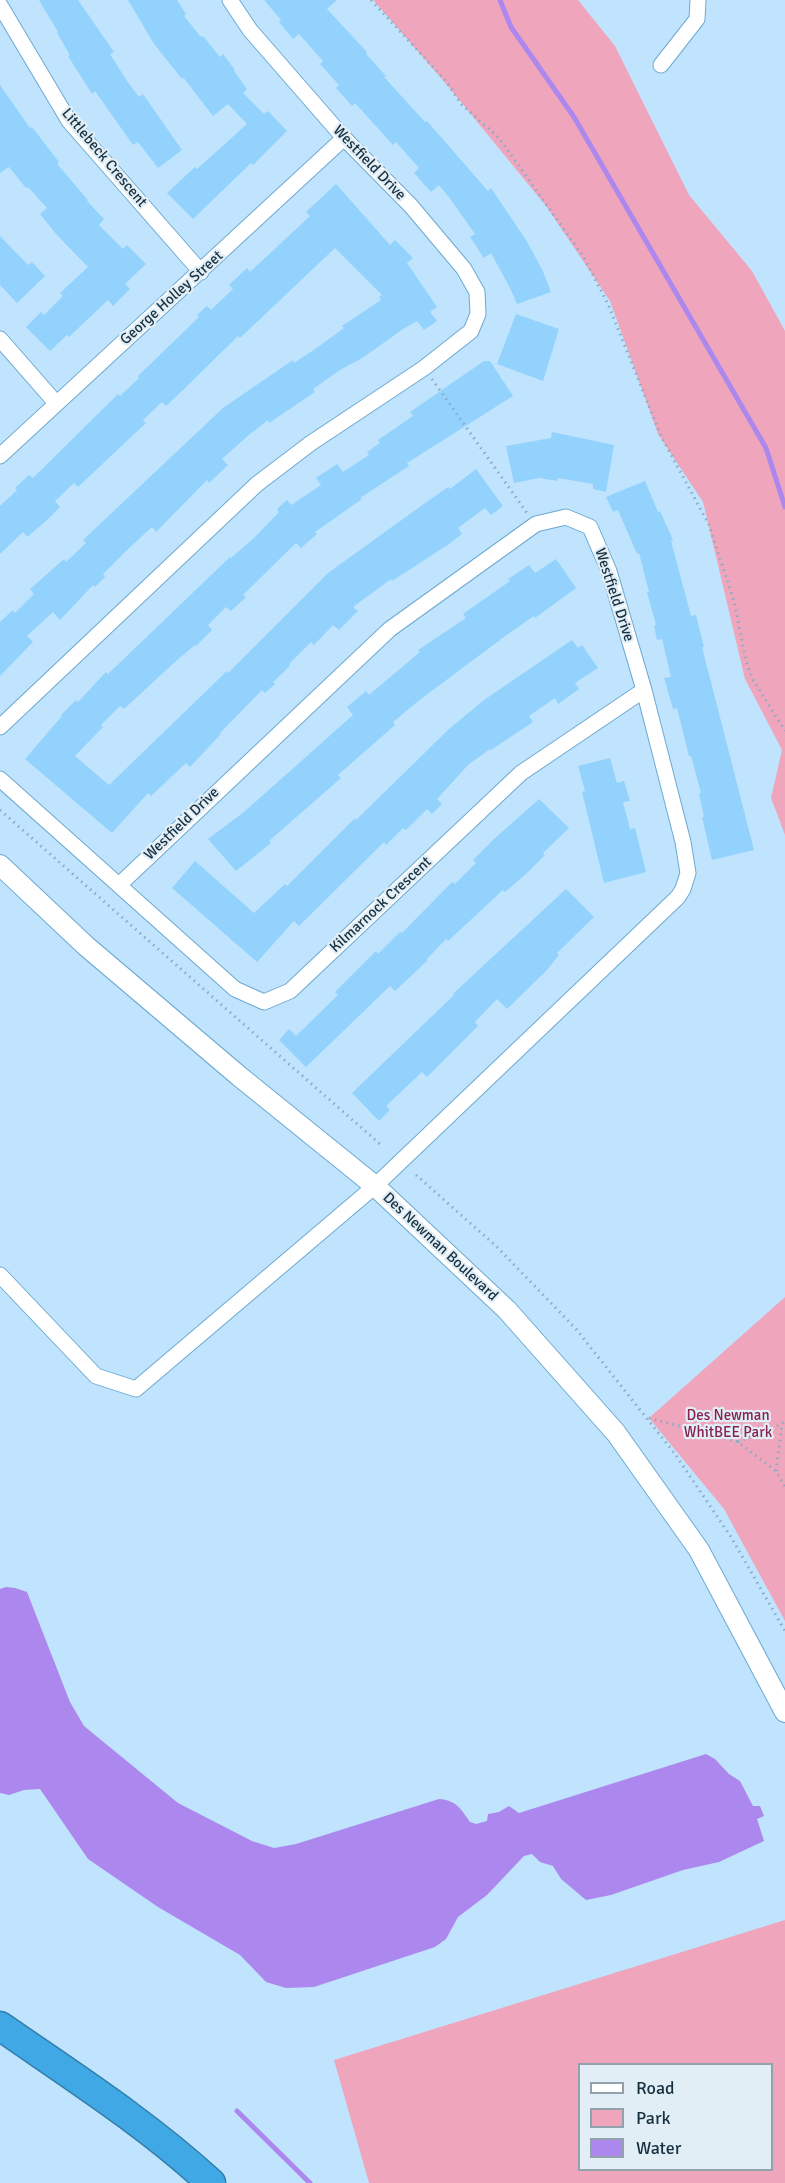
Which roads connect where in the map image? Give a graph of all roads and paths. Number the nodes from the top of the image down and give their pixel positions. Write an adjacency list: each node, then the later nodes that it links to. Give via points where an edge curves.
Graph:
1 (230, 0): 6 (street, Westfield Drive, via 250,30)
2 (371, 0): 15 (path, via 446,81 461,104 499,138 583,256 608,304 661,436 709,525 734,601 746,660)
3 (698, 0): 5 (street, via 697,19)
4 (0, 5): 7 (street, Littlebeck Crescent, via 69,121)
5 (661, 65)
6 (344, 138): 7 (street, George Holley Street); 9 (street, Westfield Drive, via 411,206 464,269 477,292 478,314 471,332)
7 (201, 272): 10 (street, George Holley Street)
8 (0, 339): 10 (street)
9 (424, 368): 12 (path); 14 (street, Westfield Drive, via 311,443 258,484)
10 (56, 404): 11 (street, George Holley Street)
11 (0, 456)
12 (536, 524): 13 (street, Westfield Drive, via 566,517 590,527 609,571); 19 (street, Westfield Drive, via 390,628)
13 (644, 690): 19 (street, Kilmarnock Crescent, via 521,773 290,991 264,1002 235,989); 22 (street, Westfield Drive, via 683,842 688,873 683,889)
14 (0, 727)
15 (785, 731)
16 (0, 778): 19 (street)
17 (0, 810): 20 (path)
18 (0, 866): 22 (street, Des Newman Boulevard, via 86,946)
19 (119, 885)
20 (381, 1145)
21 (416, 1175): 29 (path, via 496,1246 576,1329 675,1454 731,1537)
22 (375, 1186): 23 (street, Westfield Drive, via 136,1389 96,1376); 30 (street, Des Newman Boulevard, via 507,1310 616,1433 699,1550)
23 (0, 1275)
24 (649, 1418): 26 (path)
25 (784, 1423): 26 (path); 27 (path)
26 (738, 1442): 27 (path)
27 (776, 1471): 28 (path)
28 (785, 1487)
29 (785, 1631)
30 (785, 1712)
31 (0, 2026): 32 (highway, via 134,2119)
32 (211, 2183)

